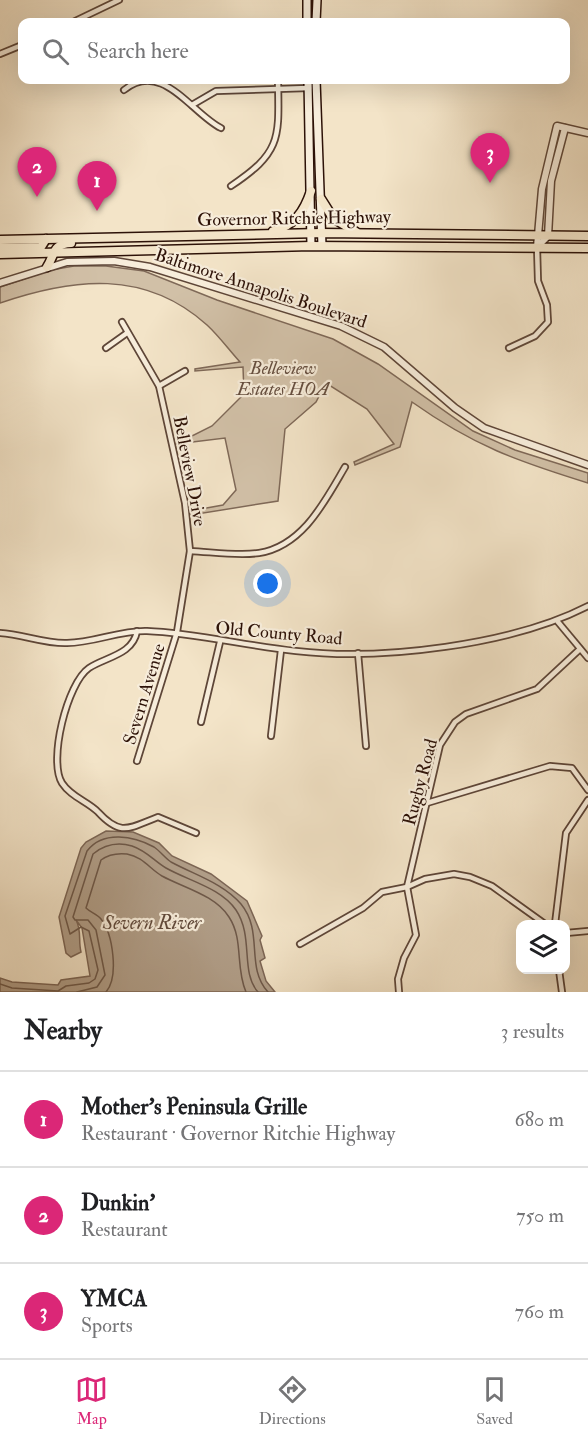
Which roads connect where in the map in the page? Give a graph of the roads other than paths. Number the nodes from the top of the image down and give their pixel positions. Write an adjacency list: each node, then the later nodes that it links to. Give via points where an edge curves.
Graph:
1 (118, 0): 4 (street)
2 (307, 0): 5 (main road)
3 (316, 0): 6 (main road)
4 (82, 18)
5 (307, 18)
6 (316, 18)
7 (18, 47): 8 (street)
8 (0, 54)
9 (132, 84): 17 (street)
10 (161, 84): 18 (street)
11 (278, 84): 16 (street)
12 (308, 84): 14 (main road)
13 (316, 84): 15 (main road)
14 (308, 88): 15 (street); 16 (street); 23 (main road)
15 (316, 88): 24 (main road)
16 (278, 89): 18 (street, via 216,91); 22 (street, via 278,134 273,148 258,167)
17 (124, 90)
18 (192, 105): 19 (street)
19 (221, 128)
20 (565, 128): 21 (street); 29 (street, via 551,181); 29 (street, via 557,126 542,189)
21 (588, 133)
22 (231, 186)
23 (311, 190): 25 (main road); 28 (highway, via 303,211 293,222)
24 (321, 199): 26 (main road); 27 (highway, via 333,218)
25 (311, 233): 26 (highway, Governor Ritchie Highway); 28 (highway, Governor Ritchie Highway); 34 (main road)
26 (321, 233): 27 (highway, Governor Ritchie Highway); 35 (main road)
27 (360, 233): 29 (highway, Governor Ritchie Highway)
28 (258, 235): 31 (highway, Governor Ritchie Highway)
29 (544, 235): 30 (highway, Governor Ritchie Highway); 36 (street)
30 (588, 236)
31 (127, 237): 32 (highway, Governor Ritchie Highway); 40 (highway, via 107,242 62,243)
32 (46, 239): 33 (highway, Governor Ritchie Highway); 37 (highway, via 41,247)
33 (0, 240)
34 (311, 246): 35 (highway, Governor Ritchie Highway); 39 (highway, Governor Ritchie Highway)
35 (322, 246): 36 (highway, Governor Ritchie Highway)
36 (537, 247): 38 (highway, Governor Ritchie Highway); 48 (street, via 537,281 547,305 548,322 535,336)
37 (0, 248)
38 (588, 249)
39 (119, 251): 40 (highway, Governor Ritchie Highway); 42 (highway)
40 (53, 252): 41 (highway, Governor Ritchie Highway); 43 (highway)
41 (0, 254)
42 (111, 261): 43 (street, Baltimore Annapolis Boulevard, via 76,260); 51 (street, Baltimore Annapolis Boulevard, via 150,267 358,332 396,356 484,428)
43 (47, 267): 44 (street, Baltimore Annapolis Boulevard)
44 (0, 284)
45 (122, 322): 46 (street, Belleview Drive)
46 (127, 333): 47 (street); 50 (street, Belleview Drive)
47 (106, 348)
48 (509, 348)
49 (185, 371): 50 (street)
50 (159, 386): 53 (street, Belleview Drive, via 185,503)
51 (588, 465)
52 (345, 467): 53 (street, via 313,519 279,545 260,552)
53 (190, 551): 58 (street, Belleview Drive)
54 (588, 606): 55 (street, Old County Road)
55 (558, 622): 60 (street); 62 (street, Old County Road, via 444,647)
56 (137, 632): 57 (street, Old County Road, via 64,644); 58 (street, Old County Road); 71 (street, via 121,652 85,671 70,696 60,722 60,779 112,826 129,828 158,817)
57 (0, 633)
58 (176, 634): 59 (street, Old County Road); 67 (street, Severn Avenue)
59 (220, 642): 61 (street, Old County Road); 64 (street)
60 (580, 649): 63 (street); 70 (street, Rugby Road, via 537,689 474,710 455,722 440,745)
61 (281, 650): 62 (street, Old County Road); 65 (street)
62 (358, 653): 66 (street)
63 (588, 658)
64 (201, 722)
65 (271, 736)
66 (366, 746)
67 (137, 761)
68 (588, 790): 70 (street, via 572,768 557,766)
69 (588, 800): 74 (street, via 566,833)
70 (427, 803): 72 (street, Rugby Road)
71 (196, 833)
72 (406, 887): 73 (street, via 454,874 470,877 498,890); 77 (street, via 382,892 363,908); 79 (street, Rugby Road, via 416,935 404,958)
73 (539, 920)
74 (555, 920)
75 (588, 931): 76 (street)
76 (570, 933)
77 (300, 944)
78 (560, 974): 80 (street)
79 (399, 992)
80 (562, 992)

